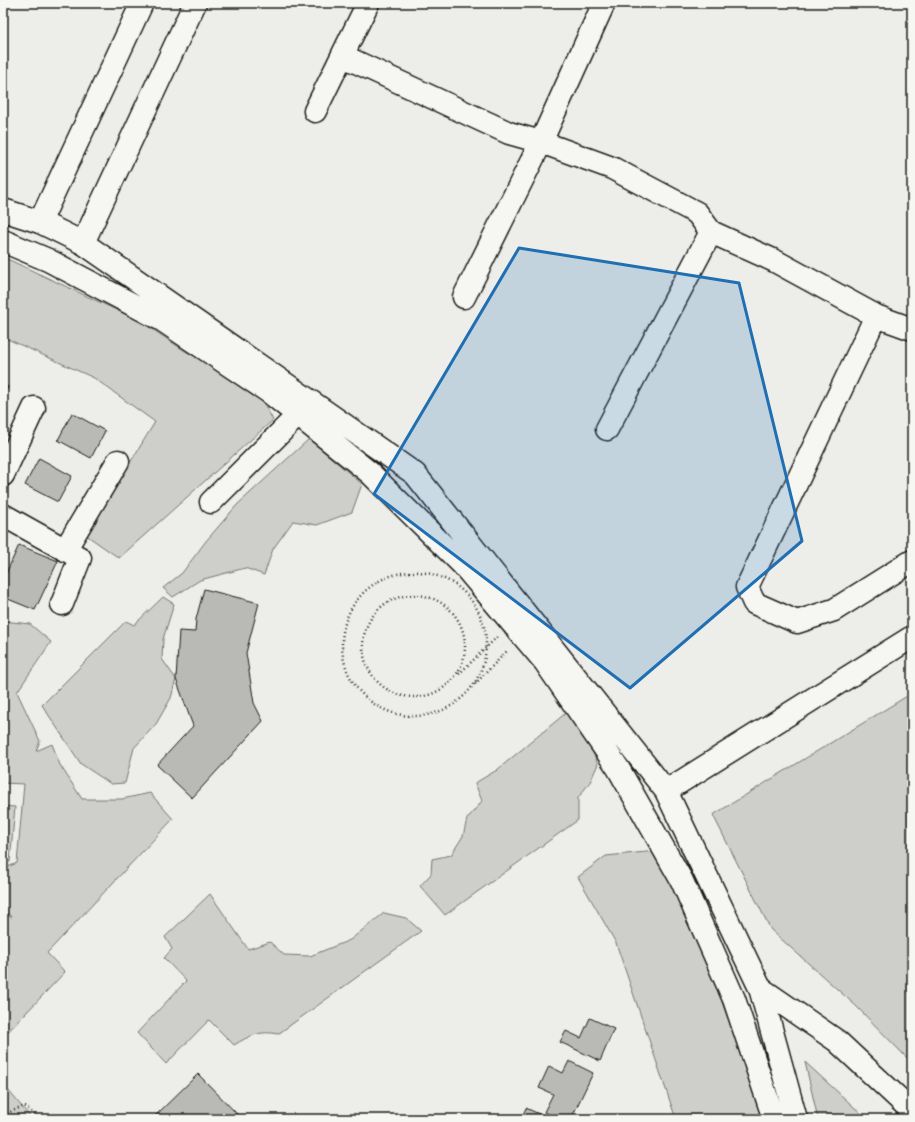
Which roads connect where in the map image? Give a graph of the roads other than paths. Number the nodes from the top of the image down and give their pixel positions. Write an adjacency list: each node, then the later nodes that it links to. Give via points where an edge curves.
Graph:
1 (142, 3): 9 (street)
2 (195, 3): 12 (street)
3 (368, 3): 5 (street)
4 (604, 3): 7 (street)
5 (343, 56): 6 (street); 7 (street, via 509,133)
6 (315, 111)
7 (541, 142): 10 (street, via 612,168 697,214); 13 (street)
8 (3, 210): 9 (street)
9 (40, 222): 12 (street)
10 (711, 232): 14 (street, via 776,261); 18 (street)
11 (3, 241): 17 (street, via 48,260 162,320 269,392)
12 (83, 243): 27 (street, via 415,474)
13 (464, 297)
14 (876, 316): 15 (street); 24 (street, via 747,587 754,603 797,622 834,610)
15 (912, 329)
16 (34, 408): 20 (street)
17 (298, 416): 21 (street); 30 (street, via 370,473 462,564 545,662 618,768 682,881 734,1000)
18 (607, 429)
19 (118, 461): 23 (street)
20 (3, 475)
21 (211, 502)
22 (3, 515): 23 (street)
23 (65, 550): 25 (street, via 80,558)
24 (912, 561)
25 (62, 604)
26 (912, 638): 27 (street)
27 (666, 791): 28 (street)
28 (760, 988): 29 (street, via 838,1042); 31 (street)
29 (912, 1111)
30 (774, 1119)
31 (796, 1119)

